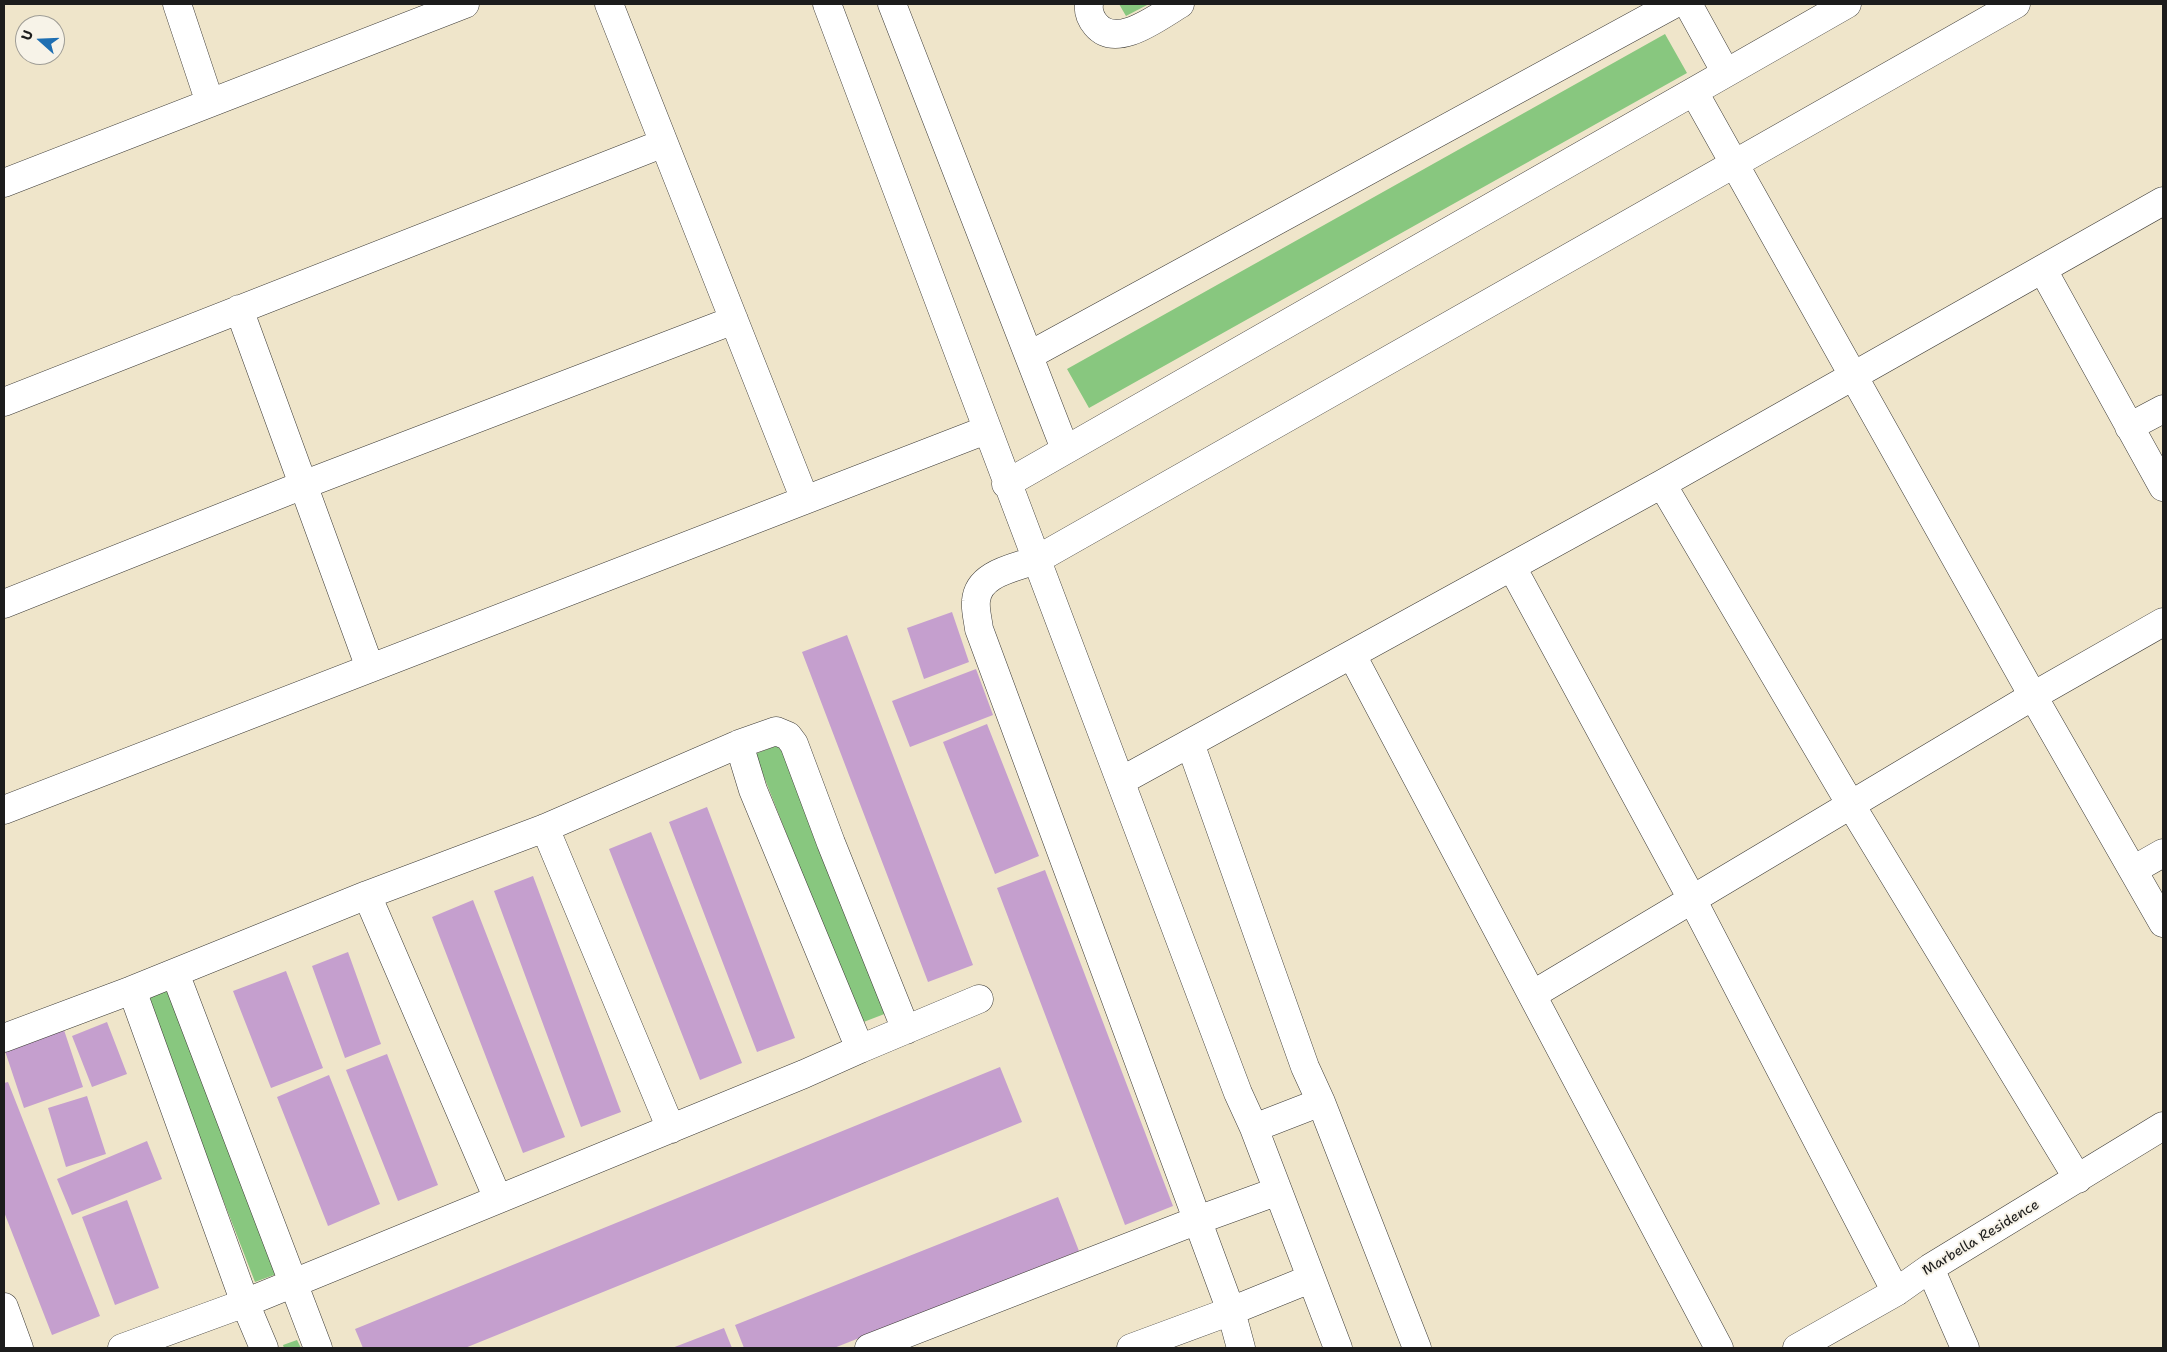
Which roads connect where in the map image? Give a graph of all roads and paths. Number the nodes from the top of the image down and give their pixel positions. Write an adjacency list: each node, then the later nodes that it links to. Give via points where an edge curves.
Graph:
1 (177, 4): 14 (street)
2 (465, 4): 14 (street)
3 (609, 4): 15 (street)
4 (827, 4): 27 (street)
5 (892, 4): 22 (street)
6 (1089, 4): 7 (street, via 1090,18 1097,27 1119,36)
7 (1180, 4)
8 (1674, 4): 22 (street)
9 (1688, 4): 12 (street)
10 (1847, 4): 12 (street)
11 (2016, 4): 16 (street)
12 (1726, 73): 13 (street)
13 (1694, 92): 16 (street); 28 (street)
14 (210, 103): 17 (street)
15 (664, 143): 20 (street); 21 (street)
16 (1734, 164): 23 (street); 34 (street)
17 (4, 183)
18 (2163, 201): 19 (street)
19 (2042, 270): 23 (street); 26 (street)
20 (239, 309): 24 (street); 31 (street)
21 (734, 320): 31 (street); 33 (street)
22 (1030, 355): 28 (street)
23 (1854, 377): 30 (street); 40 (street)
24 (4, 402)
25 (2163, 409): 26 (street)
26 (2130, 427): 32 (street)
27 (986, 430): 29 (street); 33 (street)
28 (1065, 449): 29 (street)
29 (1006, 484): 34 (street)
30 (1662, 484): 35 (street); 44 (street)
31 (303, 485): 36 (street); 39 (street)
32 (2163, 488)
33 (804, 500): 39 (street)
34 (1036, 560): 43 (street); 66 (street, via 990,577 981,586 976,601 979,628)
35 (1512, 567): 38 (street); 50 (street)
36 (4, 604)
37 (2163, 622): 40 (street)
38 (1352, 655): 41 (street); 54 (street)
39 (370, 668): 45 (street)
40 (2033, 696): 44 (street); 48 (street)
41 (1190, 743): 43 (street); 59 (street, via 1305,1066)
42 (739, 744): 46 (street); 56 (street, via 776,731 788,736 794,744); 58 (street, via 753,790)
43 (1121, 781): 61 (street)
44 (1851, 805): 50 (street); 63 (street)
45 (4, 810)
46 (545, 828): 49 (street); 62 (street)
47 (2163, 853): 48 (street)
48 (2133, 870): 51 (street)
49 (367, 895): 52 (street); 65 (street)
50 (1692, 899): 54 (street); 70 (street)
51 (2163, 923)
52 (175, 973): 53 (street); 69 (street)
53 (132, 990): 57 (street); 71 (street)
54 (1532, 995): 83 (street)
55 (979, 1000): 56 (street)
56 (906, 1030): 58 (street)
57 (4, 1038)
58 (860, 1049): 62 (street)
59 (1321, 1102): 61 (street); 82 (street)
60 (2163, 1126): 63 (street, Marbella Residence)
61 (1254, 1128): 64 (street)
62 (671, 1129): 65 (street)
63 (2078, 1178): 67 (street, Marbella Residence)
64 (1278, 1191): 66 (street); 68 (street)
65 (498, 1199): 69 (street)
66 (1198, 1220): 73 (street); 78 (street)
67 (1930, 1268): 70 (street, Marbella Residence); 85 (street)
68 (1310, 1278): 73 (street); 81 (street)
69 (294, 1282): 71 (street); 77 (street)
70 (1896, 1292): 84 (street, Marbella Residence)
71 (246, 1303): 75 (street); 76 (street)
72 (4, 1307): 74 (street)
73 (1231, 1311): 79 (street); 80 (street)
74 (19, 1348)
75 (122, 1348)
76 (264, 1348)
77 (318, 1348)
78 (869, 1348)
79 (1132, 1348)
80 (1241, 1348)
81 (1338, 1348)
82 (1417, 1348)
83 (1719, 1348)
84 (1797, 1348)
85 (1965, 1348)

